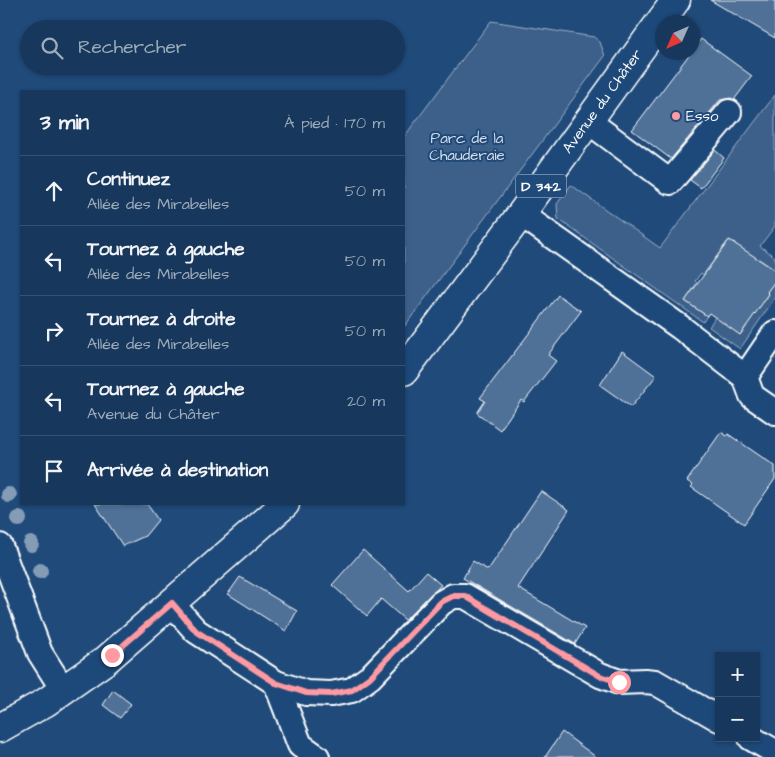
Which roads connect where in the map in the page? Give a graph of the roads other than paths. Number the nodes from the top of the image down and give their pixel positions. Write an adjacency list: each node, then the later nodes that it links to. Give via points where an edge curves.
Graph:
1 (676, 0): 3 (main road, Avenue du Châter / D 342)
2 (729, 112): 3 (street, via 670,182)
3 (588, 122): 4 (main road, Avenue du Châter / D 342)
4 (521, 214): 6 (main road, Avenue du Châter / D 342); 7 (street)
5 (775, 333): 7 (street)
6 (405, 370)
7 (745, 377): 8 (street, via 752,396)
8 (775, 412)
9 (284, 505): 11 (main road)
10 (0, 546): 13 (street, via 40,653)
11 (172, 603): 12 (street, via 196,631); 13 (main road)
12 (276, 683): 14 (street, via 306,693 331,694 352,690 370,677 441,602 453,596 465,596 600,676 619,682 655,682); 18 (street, via 300,745)
13 (64, 691): 15 (main road)
14 (715, 717)
15 (0, 728)
16 (758, 742): 17 (street)
17 (775, 752)
18 (317, 757)

